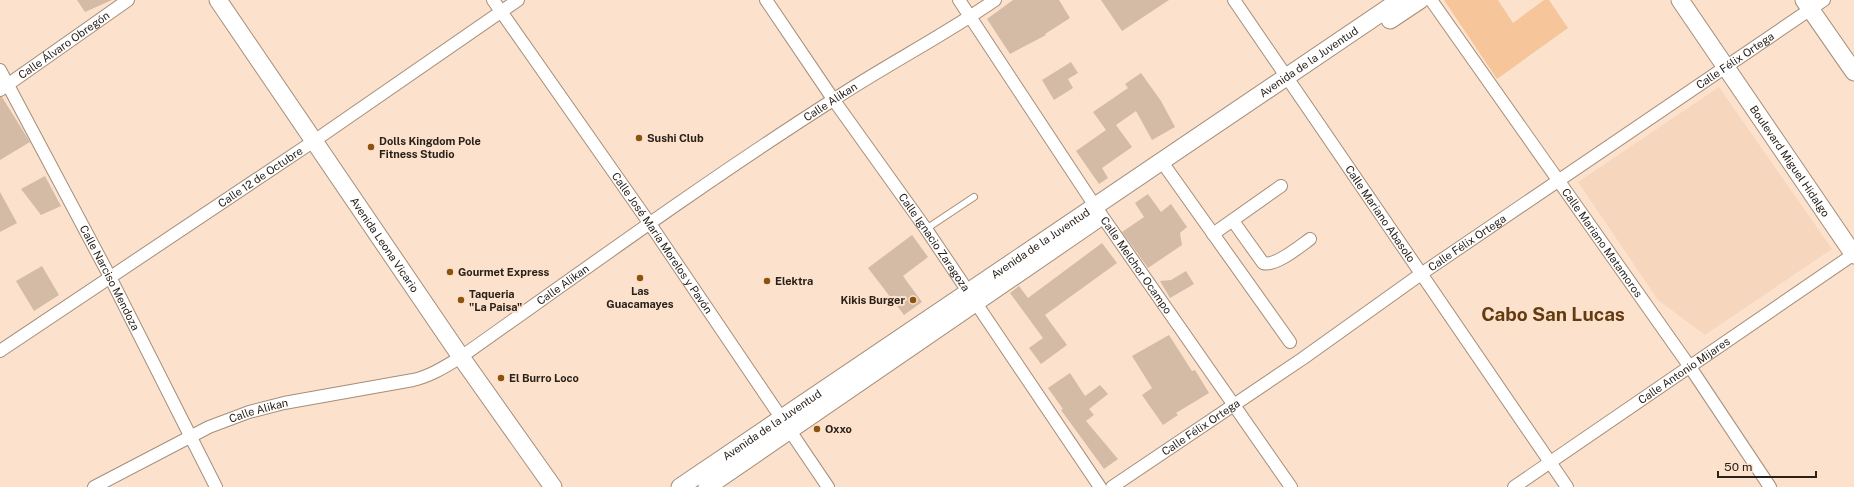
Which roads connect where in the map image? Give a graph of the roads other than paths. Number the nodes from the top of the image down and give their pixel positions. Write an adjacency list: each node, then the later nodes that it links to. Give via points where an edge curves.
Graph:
1 (128, 0): 20 (street, Calle Álvaro Obregón)
2 (218, 0): 22 (street, Avenida Leona Vicario)
3 (493, 0): 14 (street, Calle José María Morelos y Pavón)
4 (518, 0): 14 (street, Calle 12 de Octubre)
5 (766, 0): 21 (street, Calle Ignacio Zaragoza)
6 (959, 0): 15 (street, Calle Melchor Ocampo)
7 (995, 0): 15 (street, Calle Alikan)
8 (1234, 0): 19 (street, Calle Mariano Abasolo)
9 (1400, 0): 19 (street, Avenida de la Juventud)
10 (1420, 0): 19 (street, Avenida de la Juventud)
11 (1431, 0): 24 (street, Calle Mariano Matamoros)
12 (1680, 0): 16 (street, Boulevard Miguel Hidalgo)
13 (1813, 3): 16 (street, Calle Félix Ortega); 18 (street)
14 (501, 12): 22 (street, Calle 12 de Octubre); 29 (street, Calle José María Morelos y Pavón)
15 (970, 17): 21 (street, Calle Alikan); 27 (street, Calle Melchor Ocampo)
16 (1724, 68): 24 (street, Calle Félix Ortega); 33 (street, Boulevard Miguel Hidalgo)
17 (0, 70): 20 (street, Calle Narciso Mendoza)
18 (1854, 72)
19 (1290, 81): 23 (street, Avenida de la Juventud); 34 (street, Calle Mariano Abasolo)
20 (4, 87): 35 (street, Calle Narciso Mendoza)
21 (833, 99): 29 (street, Calle Alikan); 30 (street, Calle Ignacio Zaragoza)
22 (314, 141): 35 (street, Calle 12 de Octubre); 39 (street, Avenida Leona Vicario)
23 (1165, 166): 27 (street, Avenida de la Juventud); 31 (street)
24 (1558, 180): 34 (street, Calle Félix Ortega); 40 (street, Calle Mariano Matamoros)
25 (1281, 186): 28 (street)
26 (974, 197): 30 (lane)
27 (1099, 211): 36 (street, Avenida de la Juventud); 41 (street, Calle Melchor Ocampo)
28 (1233, 221): 31 (street); 32 (street, via 1263,263 1267,264 1275,262)
29 (650, 224): 39 (street, Calle Alikan); 42 (street, Calle José María Morelos y Pavón)
30 (926, 229): 36 (street, Calle Ignacio Zaragoza)
31 (1213, 234): 37 (street)
32 (1310, 239)
33 (1854, 255): 40 (street, Calle Antonio Mijares)
34 (1421, 274): 41 (street, Calle Félix Ortega); 44 (street, Calle Mariano Abasolo)
35 (110, 277): 38 (street, Calle 12 de Octubre); 43 (street, Calle Narciso Mendoza)
36 (971, 298): 42 (street, Avenida de la Juventud); 51 (street, Calle Ignacio Zaragoza)
37 (1290, 342)
38 (0, 351)
39 (461, 357): 43 (street, Calle Alikan, via 423,378 284,403 249,412); 47 (street, Avenida Leona Vicario)
40 (1690, 367): 44 (street, Calle Antonio Mijares); 56 (street, Calle Mariano Matamoros)
41 (1234, 404): 52 (street, Calle Félix Ortega); 53 (street, Calle Melchor Ocampo)
42 (787, 424): 48 (street, Avenida de la Juventud); 49 (street, Avenida de la Juventud); 50 (street, Calle José María Morelos y Pavón)
43 (191, 436): 45 (street, Calle Alikan); 46 (street, Calle Narciso Mendoza)
44 (1550, 462): 54 (street, Calle Antonio Mijares); 55 (street, Calle Mariano Abasolo)
45 (94, 487)
46 (216, 487)
47 (553, 487)
48 (680, 487)
49 (707, 487)
50 (828, 487)
51 (1100, 487)
52 (1112, 487)
53 (1291, 487)
54 (1514, 487)
55 (1567, 487)
56 (1770, 487)

